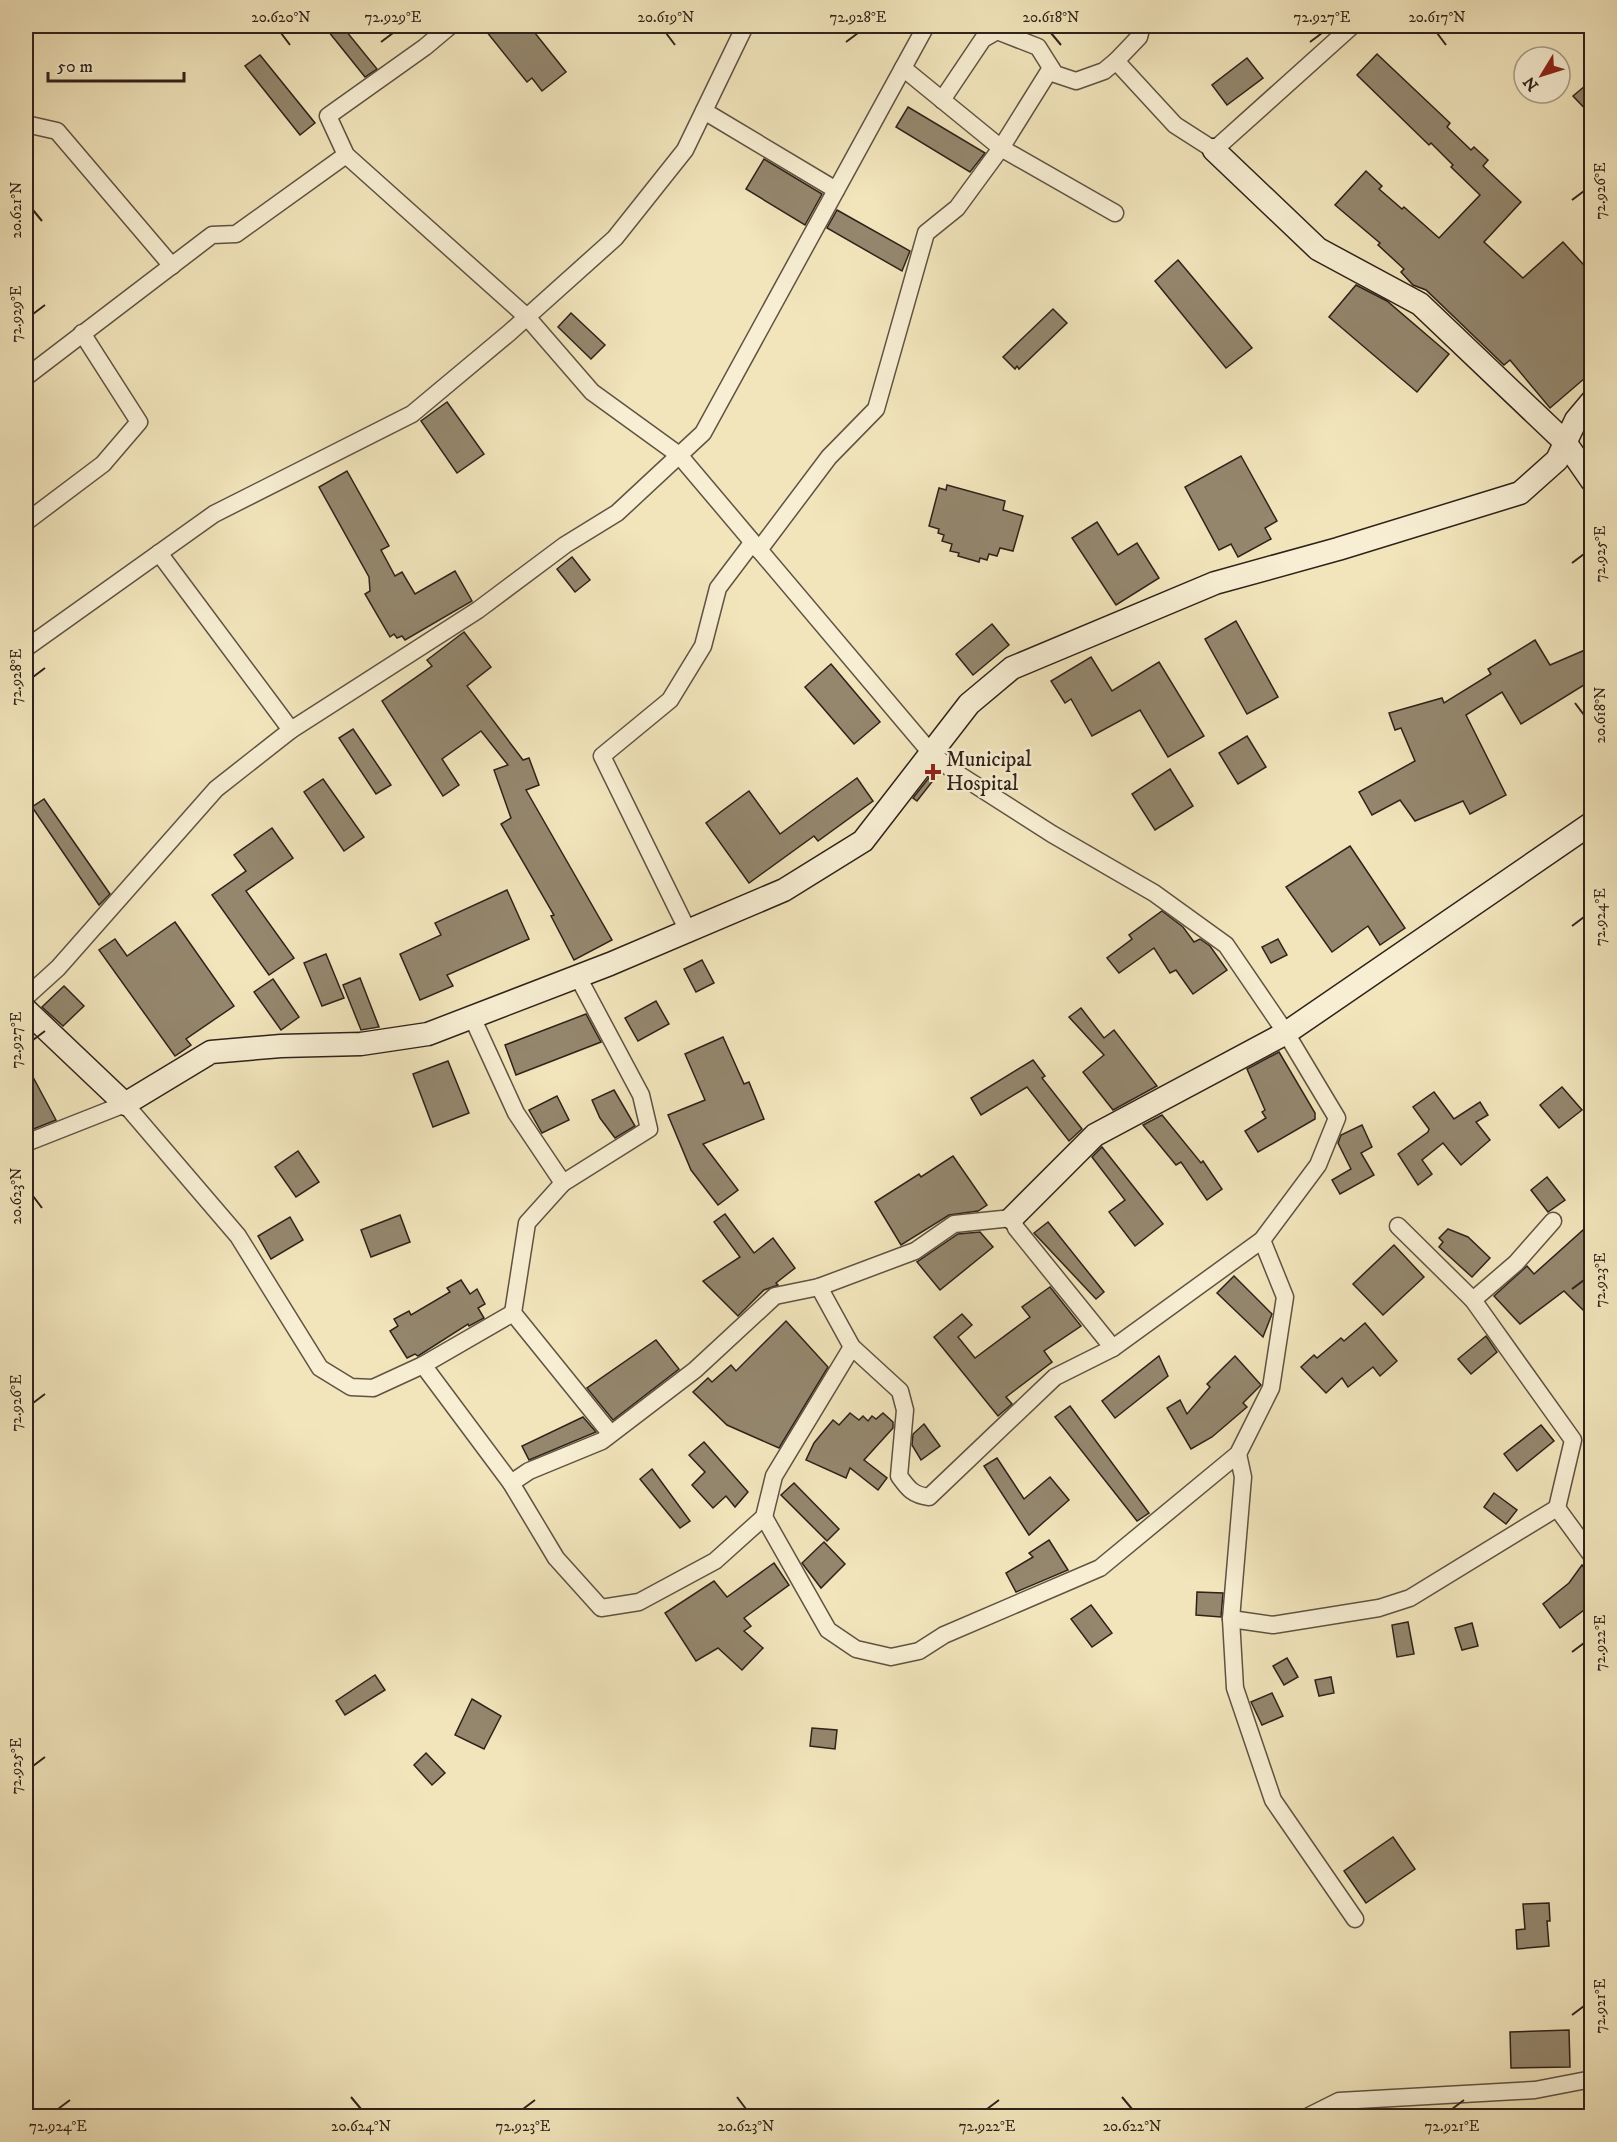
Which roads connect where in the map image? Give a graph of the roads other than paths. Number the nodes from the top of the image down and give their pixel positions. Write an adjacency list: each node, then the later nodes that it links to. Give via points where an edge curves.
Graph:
1 (450, 26): 14 (street, via 328,116)
2 (746, 26): 10 (street)
3 (926, 26): 7 (street)
4 (1142, 26): 6 (street, via 1139,38)
5 (1352, 26): 13 (street)
6 (1116, 61): 8 (street, via 1104,71 1076,81 1055,74); 13 (street, via 1174,125)
7 (903, 68): 9 (street); 15 (street)
8 (1051, 68): 9 (street, via 1038,47 997,31 983,39); 12 (street)
9 (942, 100): 12 (street)
10 (704, 111): 15 (street); 18 (street, via 685,150 615,238)
11 (26, 124): 17 (street, via 57,131)
12 (1001, 148): 16 (street); 26 (street, via 957,208 926,233 876,409 829,457)
13 (1214, 150): 22 (street, via 1318,249 1420,304)
14 (346, 155): 17 (street, via 236,234 212,235); 18 (street)
15 (836, 190): 23 (street, via 702,432)
16 (1115, 213)
17 (172, 266): 19 (street)
18 (527, 317): 23 (street, via 592,392); 27 (street, via 412,414 214,513)
19 (82, 333): 20 (street); 25 (street, via 139,422 103,464)
20 (26, 377)
21 (1592, 401): 22 (street)
22 (1565, 442): 24 (street); 30 (street, via 1557,460 1520,493 1215,583 1012,669 969,704)
23 (679, 455): 26 (street); 29 (street, via 617,513 565,545 478,610)
24 (1592, 481)
25 (26, 522)
26 (756, 547): 30 (street); 32 (street, via 718,588 703,646 670,700 602,756)
27 (159, 553): 28 (street); 29 (street)
28 (26, 648)
29 (291, 730): 34 (street, via 216,789 57,968)
30 (931, 753): 32 (street, via 863,842 784,890); 37 (street, via 1052,834 1154,893 1226,945)
31 (1592, 823): 37 (street)
32 (687, 931): 33 (street)
33 (578, 976): 36 (street); 40 (street, via 641,1095 649,1129)
34 (26, 997)
35 (26, 1010): 38 (street)
36 (472, 1017): 38 (street, via 428,1034 361,1044 212,1052); 40 (street, via 516,1113)
37 (1286, 1032): 41 (street, via 1095,1135); 44 (street, via 1337,1118 1318,1166)
38 (125, 1104): 39 (street); 50 (street, via 238,1236 320,1368 351,1387 374,1388)
39 (26, 1143)
40 (563, 1183): 47 (street, via 527,1223)
41 (1012, 1218): 45 (street, via 954,1224 915,1251); 49 (street)
42 (1553, 1221): 46 (street, via 1516,1263)
43 (1398, 1226): 46 (street)
44 (1262, 1240): 49 (street); 52 (street, via 1285,1297 1271,1388)
45 (819, 1287): 48 (street); 51 (street, via 775,1296 695,1370)
46 (1473, 1300): 54 (street, via 1573,1440)
47 (513, 1313): 50 (street); 51 (street)
48 (852, 1347): 49 (street, via 900,1391 905,1410 898,1476 913,1494 929,1497 1055,1377); 55 (street, via 774,1476)
49 (1113, 1348)
50 (423, 1365): 53 (street)
51 (610, 1433): 53 (street, via 602,1441 529,1471)
52 (1238, 1454): 55 (street, via 1100,1568 944,1635 919,1651 891,1657 856,1649 828,1630); 57 (street, via 1244,1477)
53 (511, 1483): 55 (street, via 556,1558 601,1608 639,1602 715,1561)
54 (1557, 1509): 56 (street); 57 (street, via 1410,1598 1379,1608 1273,1626)
55 (764, 1517)
56 (1592, 1556)
57 (1231, 1619): 58 (street, via 1235,1688 1274,1800)
58 (1355, 1919)
59 (1592, 2079): 60 (street, via 1535,2090 1339,2101)
60 (1309, 2116)

